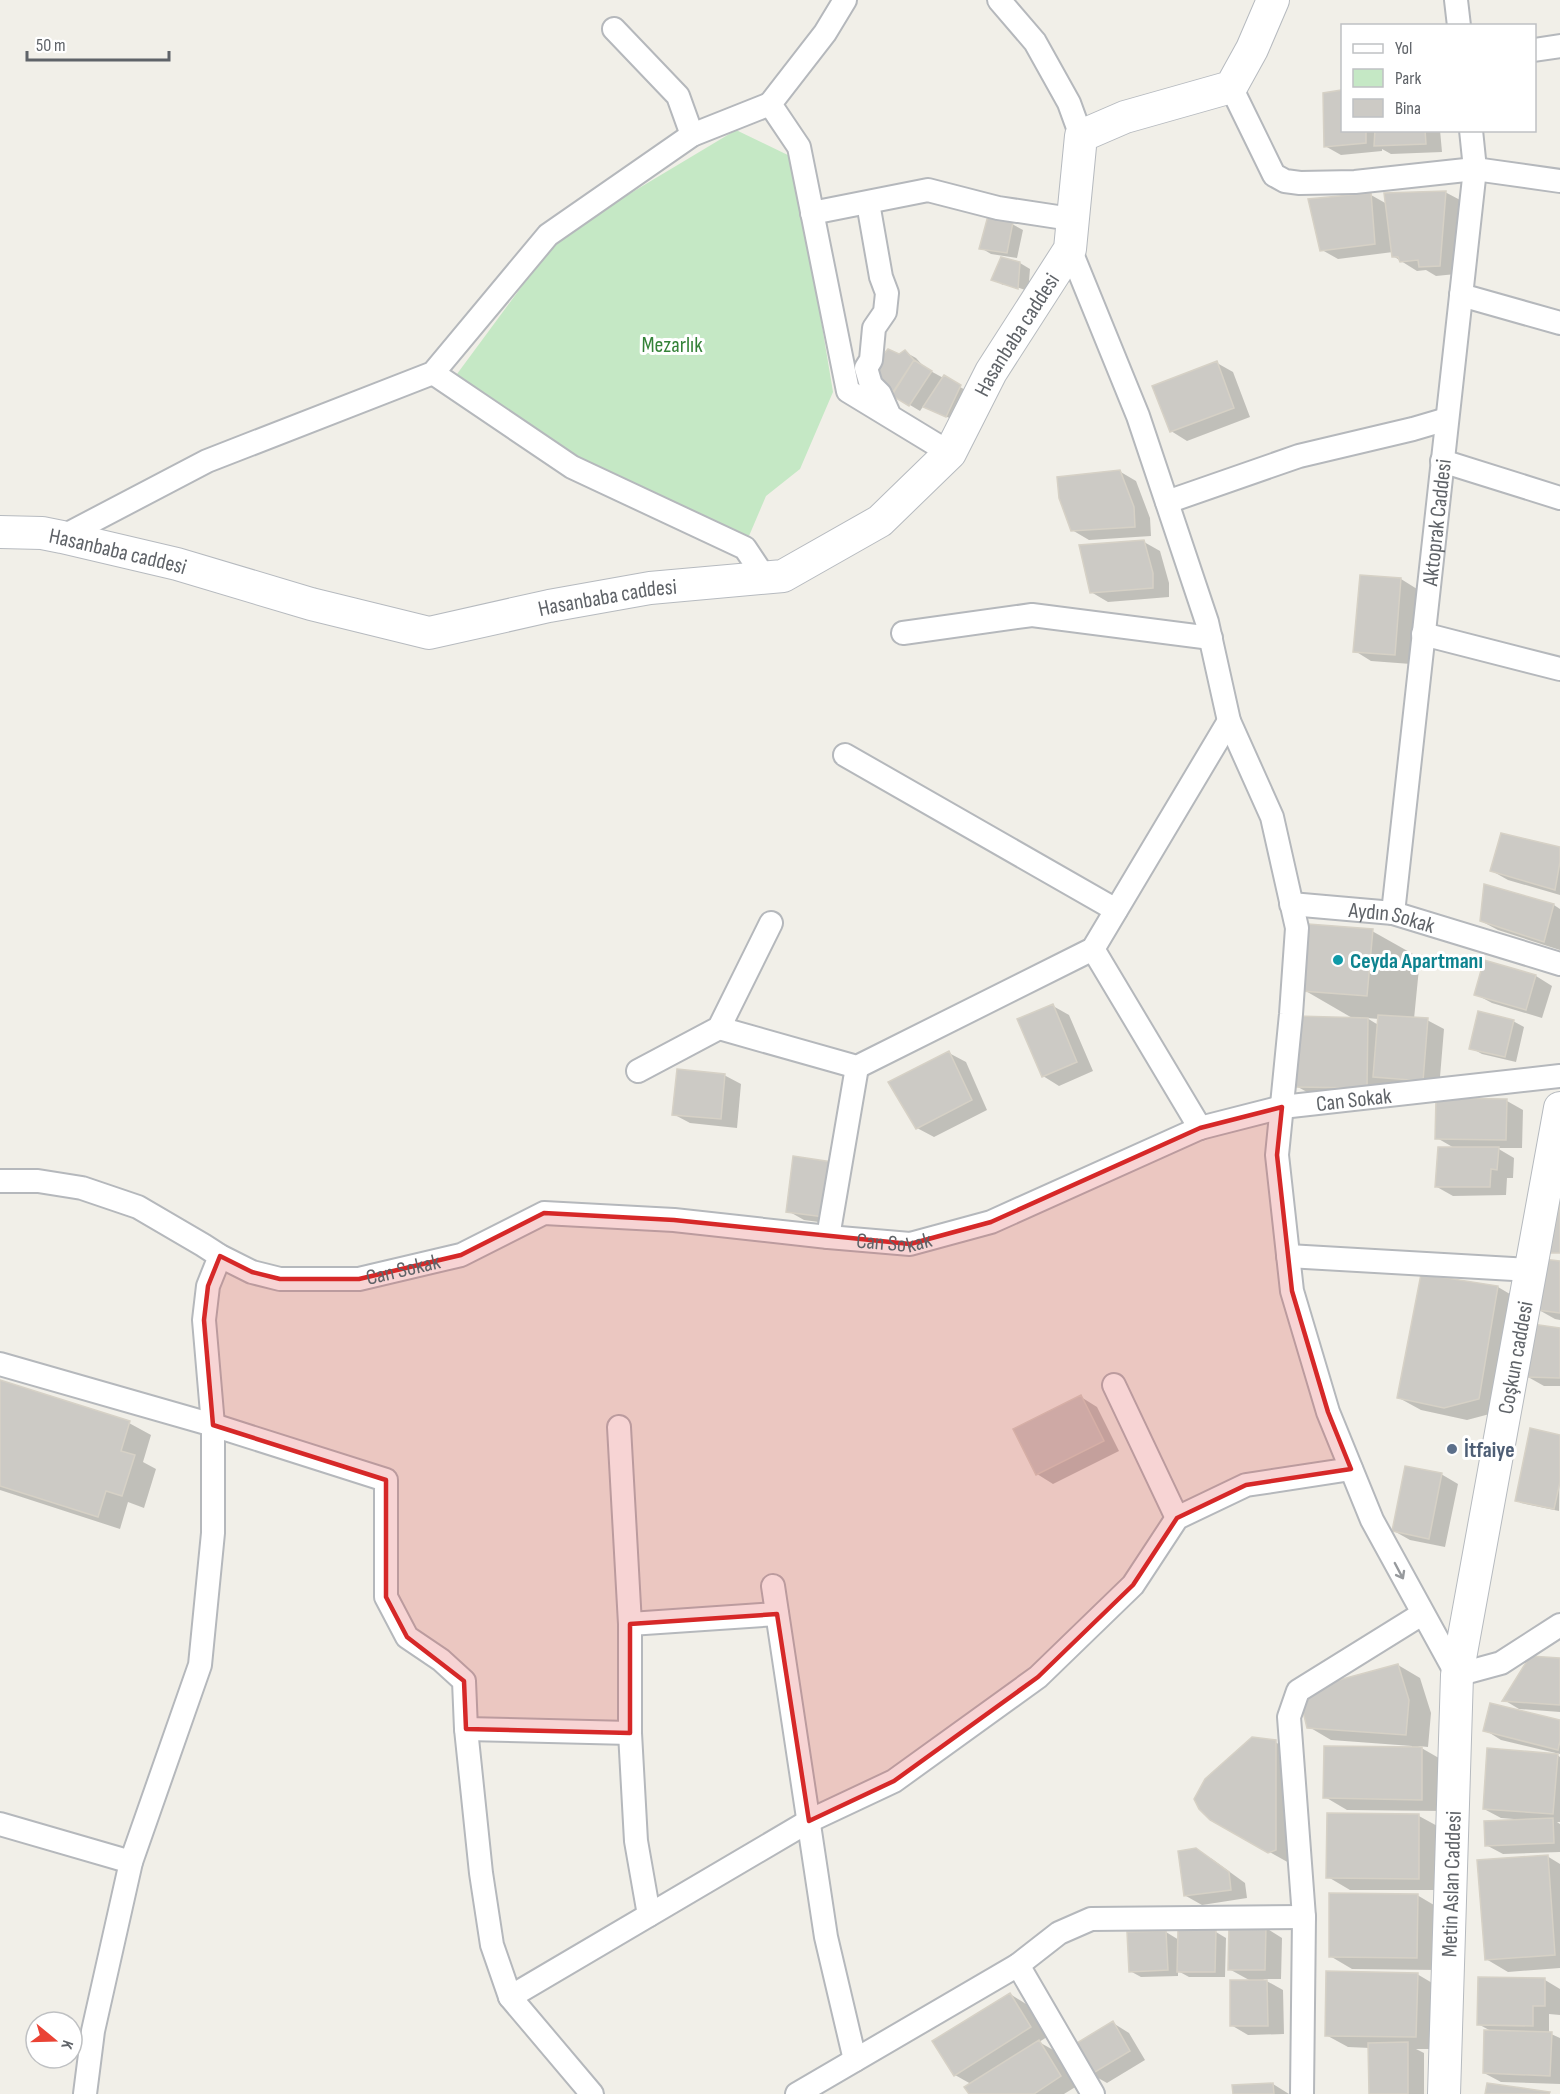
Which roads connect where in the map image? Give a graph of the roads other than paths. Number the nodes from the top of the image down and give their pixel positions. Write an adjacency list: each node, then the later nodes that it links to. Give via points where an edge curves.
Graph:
1 (845, 0): 10 (street, via 825,33)
2 (999, 0): 13 (street, via 1035,42 1069,103)
3 (1273, 0): 9 (street)
4 (1456, 0): 5 (street)
5 (1459, 24)
6 (614, 29): 12 (street, via 678,96)
7 (1560, 46): 8 (street)
8 (1536, 50)
9 (1231, 87): 13 (street, via 1125,117); 14 (street, via 1275,176 1285,181 1355,182)
10 (770, 104): 12 (street); 17 (street, via 799,147)
11 (1471, 132): 14 (street, Aktoprak Caddesi)
12 (692, 135): 21 (street, via 548,235)
13 (1081, 136): 18 (street)
14 (1475, 169): 15 (street); 19 (street, Aktoprak Caddesi)
15 (1560, 181)
16 (868, 203): 17 (street); 18 (street, via 928,190 998,208); 22 (street, via 880,277 887,293 885,312 874,328 871,360 866,368)
17 (812, 213): 22 (street, via 848,390)
18 (1071, 234): 24 (street, Hasanbaba caddesi, via 991,372); 27 (street)
19 (1461, 295): 20 (street); 23 (street, Aktoprak Caddesi)
20 (1560, 323)
21 (433, 373): 29 (street, via 207,461); 30 (street, via 572,467 745,548)
22 (889, 415): 24 (street)
23 (1447, 419): 25 (street, Aktoprak Caddesi); 27 (street, via 1299,456)
24 (950, 453): 30 (street, Hasanbaba caddesi, via 880,521 783,576)
25 (1442, 460): 26 (street); 32 (street, Aktoprak Caddesi)
26 (1560, 498)
27 (1167, 502): 33 (street)
28 (0, 532): 29 (street, Hasanbaba caddesi, via 42,532)
29 (62, 537): 30 (street, Hasanbaba caddesi, via 429,633 650,588)
30 (765, 578)
31 (903, 633): 33 (street, via 1032,615)
32 (1423, 634): 34 (street); 39 (street, Aktoprak Caddesi)
33 (1211, 638): 35 (street)
34 (1560, 669)
35 (1228, 721): 37 (street, via 1272,817); 38 (street)
36 (845, 755): 38 (street)
37 (1291, 904): 39 (street, Aydın Sokak); 47 (street, via 1297,928)
38 (1116, 910): 41 (street)
39 (1393, 913): 42 (street, Aydın Sokak)
40 (771, 923): 43 (street)
41 (1094, 949): 44 (street); 49 (street)
42 (1560, 964)
43 (719, 1028): 44 (street); 45 (street)
44 (857, 1067): 51 (street)
45 (639, 1071)
46 (1560, 1076): 47 (street, Can Sokak)
47 (1282, 1107): 49 (street, Can Sokak); 53 (street, via 1277,1155)
48 (1560, 1108): 54 (street, Coşkun caddesi)
49 (1200, 1128): 51 (street, Can Sokak, via 991,1222 910,1244)
50 (0, 1181): 52 (street, Can Sokak, via 38,1181 82,1188 138,1207)
51 (828, 1237): 52 (street, Can Sokak, via 674,1220 544,1213 461,1255 359,1279 280,1279 252,1272)
52 (220, 1256): 57 (street, via 208,1286 204,1320)
53 (1288, 1256): 54 (street); 59 (street, via 1292,1291 1328,1412)
54 (1530, 1270): 66 (street, Coşkun caddesi)
55 (0, 1364): 57 (street)
56 (1114, 1385): 60 (street)
57 (213, 1425): 67 (street, via 386,1480 386,1597 407,1637 464,1681); 71 (street, via 213,1533 200,1665)
58 (619, 1427): 64 (street)
59 (1351, 1469): 60 (street, via 1246,1485); 63 (street, one-way to 63, via 1372,1520)
60 (1177, 1518): 69 (street, via 1133,1585 1038,1677 894,1780)
61 (773, 1586): 62 (street)
62 (777, 1614): 64 (street); 69 (street)
63 (1422, 1614): 66 (street); 73 (street, via 1298,1691 1289,1717)
64 (630, 1624): 68 (street)
65 (1560, 1625): 66 (street, via 1501,1663)
66 (1457, 1675): 82 (street, Metin Aslan Caddesi)
67 (466, 1729): 68 (street); 75 (street, via 492,1945)
68 (630, 1733): 72 (street, via 636,1841)
69 (808, 1821): 72 (street); 76 (street, via 826,1937)
70 (0, 1824): 71 (street)
71 (131, 1862): 78 (street, via 93,2031)
72 (649, 1915): 75 (street)
73 (1304, 1917): 74 (street, via 1091,1919 1059,1933); 81 (street)
74 (1018, 1965): 76 (street); 77 (street)
75 (510, 1998): 79 (street)
76 (855, 2060): 80 (street)
77 (1087, 2092)
78 (85, 2094)
79 (592, 2094)
80 (797, 2094)
81 (1302, 2094)
82 (1444, 2094)

